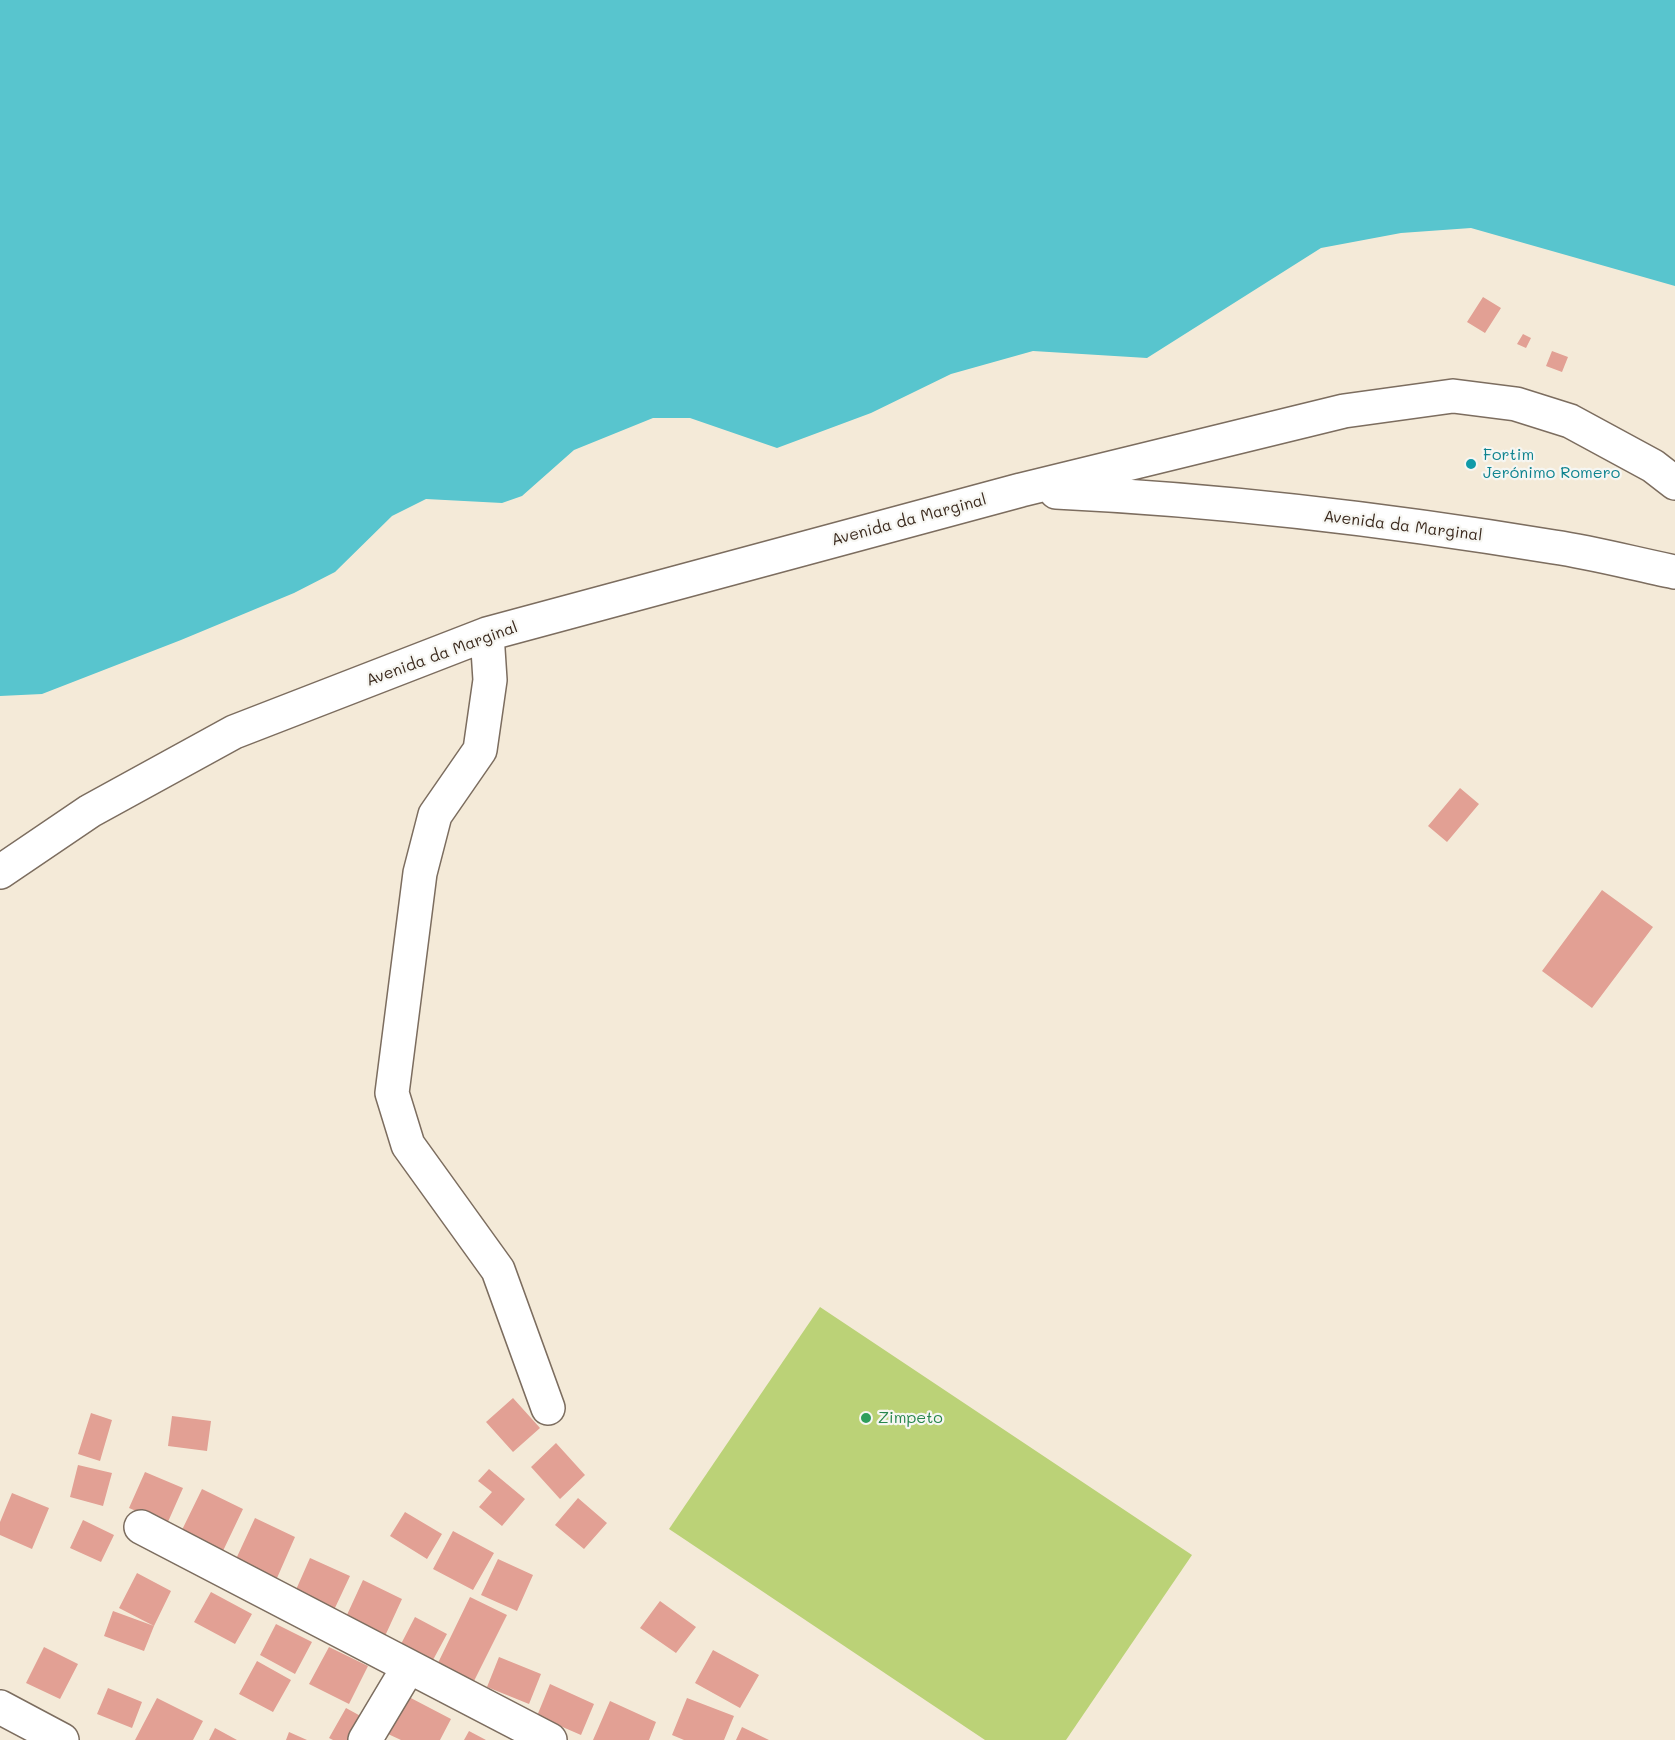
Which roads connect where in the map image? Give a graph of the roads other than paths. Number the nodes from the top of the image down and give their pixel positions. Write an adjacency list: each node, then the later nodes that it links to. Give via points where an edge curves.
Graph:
1 (1675, 483): 2 (street, Avenida da Marginal, via 1653,466 1570,421 1516,404 1453,396 1344,411)
2 (1021, 490): 3 (street, Avenida da Marginal, via 1145,496 1390,524 1556,547); 4 (street, Avenida da Marginal)
3 (1675, 572)
4 (487, 634): 5 (street, Avenida da Marginal, via 234,732 90,811); 6 (street, via 489,680 480,750 435,815 420,873 392,1093 408,1145 498,1270)
5 (0, 872)
6 (548, 1408)
7 (141, 1527): 8 (street)
8 (408, 1668): 11 (street); 12 (street)
9 (0, 1707): 10 (street)
10 (47, 1736)
11 (365, 1740)
12 (550, 1740)

